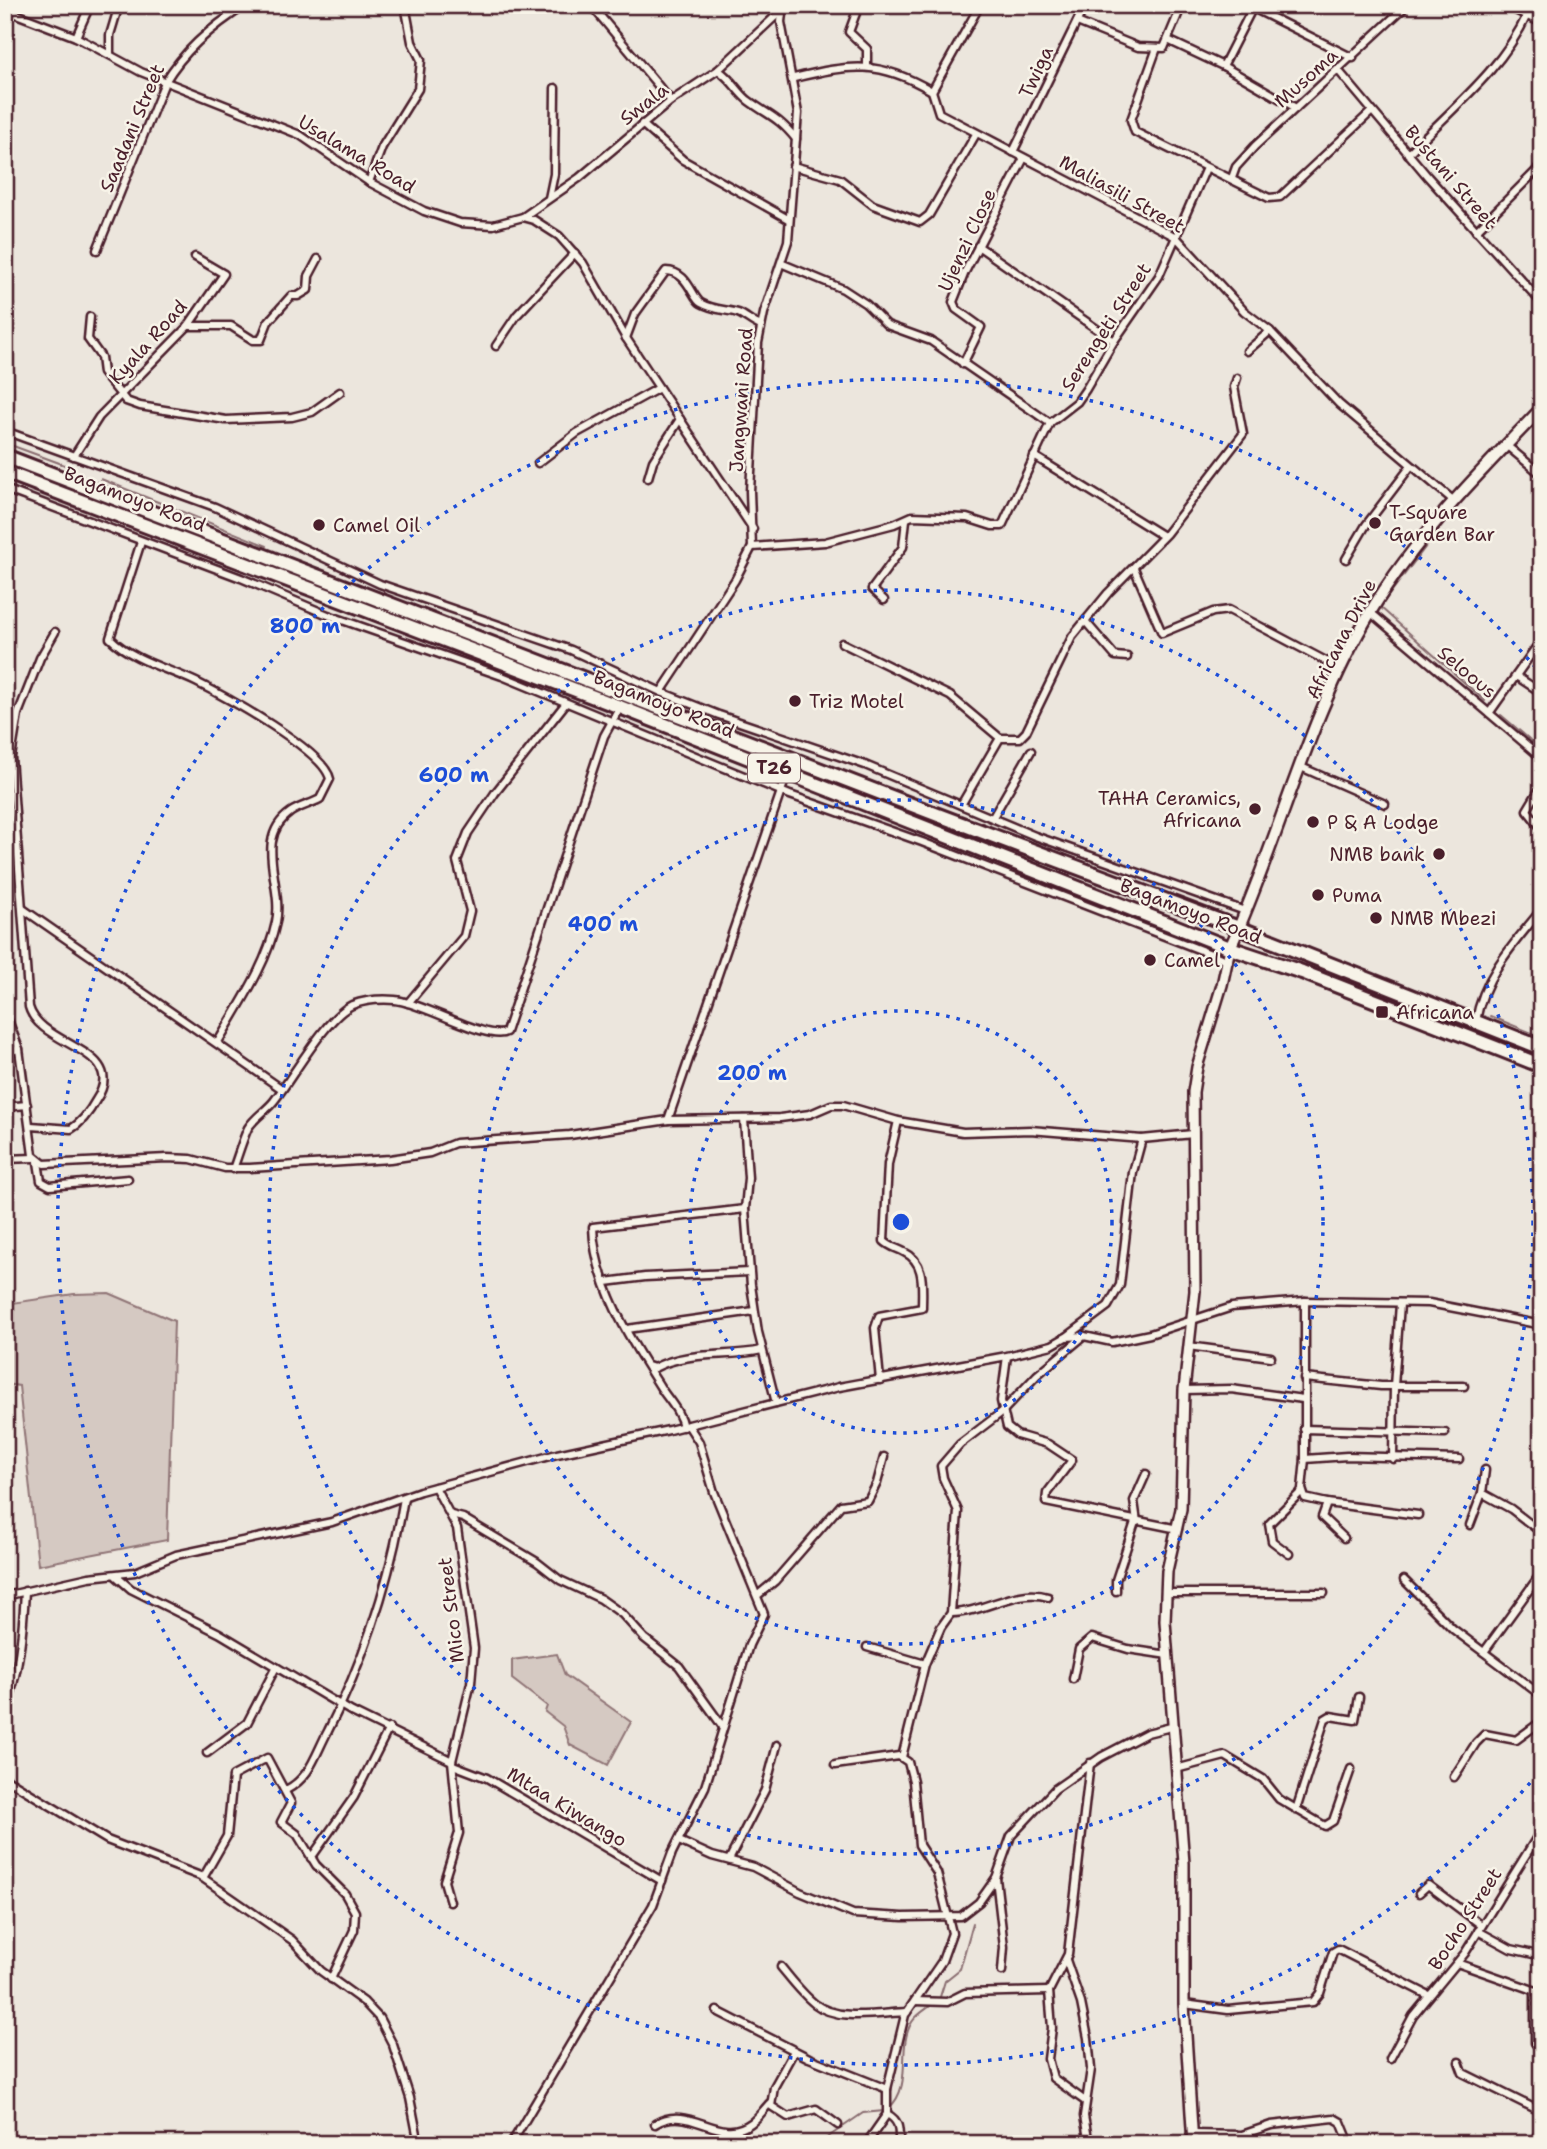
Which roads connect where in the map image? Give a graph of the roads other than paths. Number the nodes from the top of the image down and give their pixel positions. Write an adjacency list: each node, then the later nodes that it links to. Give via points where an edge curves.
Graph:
1 (90, 5): 19 (street)
2 (119, 5): 22 (street)
3 (246, 5): 29 (street, Saadani Street, via 195,44)
4 (404, 5): 45 (street, via 421,60 418,89 382,147)
5 (591, 5): 32 (street)
6 (859, 5): 24 (street, via 849,32 867,49)
7 (980, 5): 31 (street)
8 (1085, 5): 16 (street, Twiga)
9 (1182, 5): 20 (street)
10 (1407, 5): 23 (street, Musoma)
11 (1505, 5): 15 (street)
12 (1253, 6): 23 (street); 25 (street)
13 (12, 8): 18 (street); 19 (street, Usalama Road)
14 (782, 8): 26 (street, Swala); 28 (street, Jangwani Road)
15 (1527, 15): 17 (street); 39 (street, via 1518,36 1496,64)
16 (1077, 22): 21 (street, via 1138,47); 38 (street, Twiga)
17 (1542, 23)
18 (5, 30)
19 (76, 37): 22 (street, Usalama Road)
20 (1170, 41): 21 (street); 25 (street)
21 (1157, 48): 43 (street, via 1131,120 1133,128)
22 (110, 54): 29 (street, Usalama Road)
23 (1353, 58): 27 (street, Musoma)
24 (867, 66): 28 (street); 31 (street, via 909,77)
25 (1223, 66): 33 (street)
26 (719, 70): 32 (street, Swala); 37 (street, via 747,100 778,117)
27 (1338, 70): 33 (street, Musoma); 34 (street, Bustani Street)
28 (794, 78): 37 (street, Jangwani Road)
29 (165, 82): 45 (street, Usalama Road, via 300,135); 52 (street, Saadani Street)
30 (555, 88): 46 (street, via 554,174)
31 (932, 91): 36 (street, Maliasili Street, via 939,113)
32 (671, 102): 35 (street, Swala)
33 (1296, 108): 44 (street, Musoma, via 1236,167)
34 (1372, 111): 39 (street, Bustani Street); 44 (street, via 1277,198)
35 (642, 124): 46 (street, Swala); 48 (street, via 683,160)
36 (976, 134): 38 (street, Maliasili Street); 42 (street, via 929,215 920,222 873,205 840,178)
37 (796, 139): 42 (street, Jangwani Road)
38 (1013, 152): 40 (street, Maliasili Street)
39 (1408, 154): 49 (street, Bustani Street)
40 (1024, 158): 50 (street, Maliasili Street); 51 (street, Ujenzi Close)
41 (1542, 165): 49 (street)
42 (793, 166): 48 (street, Jangwani Road)
43 (1206, 168): 44 (street); 50 (street, Serengeti Street)
44 (1232, 178)
45 (369, 182): 47 (street, Usalama Road, via 424,211 460,223 493,225)
46 (549, 198): 47 (street, Swala)
47 (523, 217): 53 (street, via 547,228)
48 (788, 219): 56 (street, Jangwani Road)
49 (1476, 231): 58 (street, Bustani Street)
50 (1176, 237): 62 (street, Maliasili Street, via 1244,311); 64 (street, Serengeti Street, via 1159,275)
51 (978, 246): 64 (street); 67 (street, Ujenzi Close, via 953,302 981,327)
52 (97, 250)
53 (575, 253): 63 (street); 65 (street, via 517,315)
54 (195, 257): 60 (street, Kyala Road, via 224,274)
55 (318, 259): 60 (street, via 308,290 291,296 268,322 261,340 231,326)
56 (783, 264): 61 (street, Jangwani Road); 67 (street, via 843,289 887,325 931,341)
57 (5, 301): 68 (street, via 9,305)
58 (1542, 303)
59 (90, 317): 72 (street, via 90,344 101,357 103,373)
60 (187, 326): 72 (street, Kyala Road)
61 (761, 326): 63 (street, via 740,314 700,303 693,288 666,271 635,314); 89 (street, Jangwani Road)
62 (1270, 331): 66 (street); 82 (street, Maliasili Street, via 1339,404)
63 (626, 338): 70 (street)
64 (1114, 341): 75 (street, Serengeti Street, via 1077,402)
65 (496, 346)
66 (1247, 351)
67 (963, 364): 75 (street)
68 (5, 365)
69 (1237, 378): 90 (street, via 1234,387 1244,432)
70 (659, 388): 74 (street); 81 (street, via 577,433)
71 (341, 392): 72 (street, via 304,415 226,420 140,406)
72 (121, 396): 79 (street, Kyala Road, via 99,417)
73 (1542, 408): 77 (main road, Africana Drive)
74 (680, 419): 85 (street, via 653,461); 89 (street)
75 (1051, 423): 80 (street, Serengeti Street)
76 (5, 431): 79 (street)
77 (1506, 445): 84 (street); 87 (main road, Africana Drive)
78 (5, 456): 124 (highway, Bagamoyo Road / T26)
79 (74, 456): 104 (street, via 215,507 380,584 571,650)
80 (1034, 456): 88 (street, Serengeti Street, via 1002,526 967,518 912,516); 90 (street)
81 (538, 463)
82 (1410, 466): 87 (street, Maliasili Street); 93 (street)
83 (5, 472): 107 (highway, Bagamoyo Road / T26)
84 (1542, 475)
85 (648, 478)
86 (5, 489): 91 (street)
87 (1454, 501): 96 (main road, Africana Drive)
88 (906, 520): 92 (street, Serengeti Street, via 825,542); 95 (street, via 903,547 872,589)
89 (752, 529): 92 (street, Jangwani Road)
90 (1163, 536): 94 (street)
91 (141, 542): 106 (street); 129 (street, via 110,638 263,720 306,750 330,779 320,799 292,811 275,830 271,857 277,920 262,962)
92 (752, 547): 104 (street, Jangwani Road)
93 (1346, 559)
94 (1134, 568): 97 (street); 102 (street, via 1162,633 1229,610)
95 (884, 600)
96 (1370, 612): 102 (main road, Africana Drive); 108 (street, Seloous)
97 (1085, 621): 101 (street, via 1115,656); 110 (street, via 1062,655 1026,732 1020,738)
98 (55, 632): 121 (street, via 30,681 13,738 12,798)
99 (1542, 639): 103 (street)
100 (842, 643): 110 (street, via 950,696)
101 (1127, 657)
102 (1341, 669): 113 (main road, Africana Drive)
103 (1516, 676): 105 (street); 108 (street)
104 (661, 692): 118 (street, via 865,765)
105 (1542, 693)
106 (566, 703): 109 (street); 126 (street, via 468,832 457,861 470,911 464,936)
107 (620, 707): 109 (street); 114 (highway, Bagamoyo Road / T26)
108 (1490, 712): 112 (street, Seloous)
109 (611, 723): 116 (street); 126 (street, via 509,1028 492,1035)
110 (1000, 738): 118 (street)
111 (1031, 751): 119 (street)
112 (1542, 758)
113 (1301, 767): 117 (street); 123 (main road, Africana Drive)
114 (787, 774): 116 (street); 125 (highway, Bagamoyo Road / T26)
115 (1542, 785): 120 (street, via 1527,810)
116 (781, 791): 125 (street); 138 (street)
117 (1385, 804)
118 (961, 805): 119 (street)
119 (993, 817): 123 (street)
120 (1542, 829)
121 (23, 909): 129 (street); 140 (street, via 32,1016 99,1062 105,1079 91,1108 71,1129)
122 (1542, 909): 128 (street, via 1500,961)
123 (1245, 911): 124 (main road, Africana Drive)
124 (1239, 928): 125 (main road, Africana Drive); 128 (highway, Bagamoyo Road / T26)
125 (1229, 955): 133 (highway, Bagamoyo Road / T26, via 1302,972); 141 (street, via 1197,1067)
126 (408, 1003): 134 (street, via 370,1000 345,1010)
127 (5, 1012): 131 (street)
128 (1476, 1023): 130 (highway, Bagamoyo Road / T26)
129 (218, 1042): 134 (street)
130 (1542, 1048)
131 (19, 1049): 132 (street); 135 (street)
132 (5, 1052)
133 (1542, 1066)
134 (282, 1089): 145 (street, via 248,1129)
135 (27, 1105): 136 (street); 140 (street)
136 (5, 1107)
137 (744, 1119): 138 (street); 139 (street, via 797,1116 843,1105); 147 (street)
138 (668, 1120): 145 (street, via 570,1135 455,1143 430,1153 390,1159)
139 (898, 1121): 142 (street, via 963,1132 1040,1130); 164 (street, via 886,1186 884,1241 917,1263 922,1307 878,1317)
140 (31, 1126): 144 (street)
141 (1193, 1134): 142 (street); 153 (street, via 1195,1291)
142 (1142, 1139): 157 (street, via 1133,1172 1120,1285 1108,1306)
143 (5, 1159): 144 (street)
144 (36, 1160): 145 (street, via 167,1158); 146 (street, via 46,1185)
145 (233, 1168)
146 (128, 1179)
147 (745, 1209): 148 (street); 149 (street, via 594,1224 594,1244)
148 (749, 1272): 149 (street); 152 (street)
149 (606, 1282): 155 (street)
150 (1305, 1301): 151 (street); 153 (street, via 1232,1307); 163 (street)
151 (1400, 1304): 154 (street, via 1429,1303); 165 (street)
152 (754, 1311): 155 (street); 159 (street)
153 (1190, 1323): 156 (street, via 1112,1342); 158 (street)
154 (1542, 1325)
155 (626, 1329): 162 (street)
156 (1084, 1336): 157 (street); 170 (street)
157 (1066, 1337): 160 (street)
158 (1188, 1346): 161 (street); 167 (street)
159 (762, 1350): 162 (street, via 712,1353); 169 (street)
160 (1007, 1356): 164 (street); 170 (street)
161 (1271, 1356)
162 (648, 1366): 171 (street)
163 (1304, 1378): 165 (street); 168 (street)
164 (880, 1380): 169 (street)
165 (1394, 1386): 166 (street); 173 (street)
166 (1464, 1386)
167 (1184, 1390): 168 (street, via 1231,1389); 190 (street)
168 (1303, 1399): 172 (street)
169 (776, 1403): 171 (street)
170 (1002, 1412): 188 (street, via 1011,1432 1048,1444 1072,1460 1047,1493 1046,1502); 204 (street, via 960,1444 941,1466 958,1511)
171 (686, 1426): 181 (street); 201 (street, via 699,1443 738,1555)
172 (1304, 1429): 173 (street); 176 (street)
173 (1395, 1431): 174 (street); 177 (street)
174 (1445, 1433)
175 (884, 1457): 201 (street, via 868,1501 841,1505)
176 (1305, 1459): 177 (street); 182 (street)
177 (1393, 1459): 178 (street)
178 (1459, 1459)
179 (1485, 1470): 183 (street)
180 (1146, 1474): 188 (street, via 1134,1501)
181 (435, 1487): 184 (street); 186 (street, Mico Street)
182 (1302, 1491): 185 (street, via 1306,1498); 193 (street, via 1269,1524 1272,1541)
183 (1482, 1493): 189 (street); 191 (street)
184 (404, 1498): 195 (street, via 332,1522 176,1555); 213 (street, via 377,1616)
185 (1327, 1503): 187 (street); 192 (street, via 1322,1517)
186 (451, 1515): 216 (street, via 622,1614 644,1639 679,1666); 222 (street, Mico Street, via 457,1528 474,1648 473,1676)
187 (1418, 1515)
188 (1136, 1522): 190 (street); 198 (street)
189 (1470, 1525)
190 (1178, 1529): 199 (street)
191 (1542, 1533)
192 (1344, 1538)
193 (1289, 1554)
194 (1542, 1572): 206 (street)
195 (116, 1576): 197 (street); 209 (street, Mtaa Kiwango, via 131,1589)
196 (1404, 1580): 206 (street, via 1428,1607)
197 (25, 1591): 202 (street); 214 (street, via 23,1627)
198 (1116, 1591)
199 (1166, 1593): 200 (street); 207 (street)
200 (1324, 1593)
201 (758, 1595): 216 (street, via 763,1616)
202 (5, 1596)
203 (1048, 1597): 204 (street, via 1031,1593)
204 (951, 1613): 208 (street)
205 (867, 1647): 208 (street)
206 (1484, 1652): 211 (street)
207 (1168, 1655): 210 (street, via 1092,1639 1079,1649); 217 (street)
208 (925, 1664): 221 (street)
209 (276, 1667): 213 (street, Mtaa Kiwango); 220 (street, via 247,1723)
210 (1073, 1679)
211 (1542, 1696)
212 (1359, 1698): 230 (street, via 1356,1720 1325,1719)
213 (341, 1705): 218 (street, Mtaa Kiwango); 229 (street, via 309,1772)
214 (5, 1711)
215 (1542, 1721): 227 (street, via 1516,1740 1485,1734)
216 (723, 1727): 232 (street, via 705,1787)
217 (1171, 1727): 223 (street, via 1147,1733); 225 (street)
218 (389, 1728): 222 (street, Mtaa Kiwango); 233 (street, via 354,1797)
219 (777, 1745): 234 (street, via 765,1790)
220 (207, 1753)
221 (902, 1757): 224 (street); 240 (street, via 912,1770 919,1845 937,1873)
222 (452, 1763): 237 (street, Mtaa Kiwango, via 486,1778); 239 (street, Mico Street, via 459,1833 444,1881)
223 (1090, 1763): 236 (street, via 1055,1789 1019,1826 1007,1843); 243 (street)
224 (835, 1765)
225 (1175, 1769): 230 (street, via 1225,1756 1264,1779 1279,1799); 252 (street, via 1184,1863)
226 (1351, 1769): 230 (street, via 1331,1824 1321,1826)
227 (1454, 1777)
228 (5, 1779): 235 (street, via 107,1840)
229 (286, 1790): 233 (street, via 291,1803 281,1822 297,1834); 235 (street, via 266,1758 233,1776 227,1836)
230 (1296, 1810)
231 (1542, 1829): 241 (street, Bocho Street)
232 (679, 1841): 234 (street); 237 (street)
233 (311, 1858): 247 (street, via 345,1894 356,1917 355,1930)
234 (729, 1860): 240 (street, via 853,1913)
235 (204, 1878): 247 (street, via 292,1940)
236 (996, 1878): 240 (street, via 971,1910); 246 (street, via 1004,1947)
237 (663, 1881): 269 (street, via 632,1946)
238 (1419, 1893): 241 (street, via 1428,1885)
239 (450, 1902)
240 (950, 1918): 251 (street, via 947,1950)
241 (1479, 1928): 242 (street, via 1511,1949); 244 (street, Bocho Street)
242 (1542, 1956)
243 (1066, 1960): 248 (street); 260 (street, via 1085,2018 1091,2069)
244 (1457, 1963): 249 (street); 250 (street, Bocho Street)
245 (781, 1967): 254 (street, via 822,2008 844,2014)
246 (1002, 1971)
247 (331, 1979): 268 (street, via 379,2018 404,2075)
248 (1049, 1991): 251 (street, via 965,1993 947,2002); 260 (street, via 1050,2073)
249 (1538, 1993): 255 (street, via 1535,2043)
250 (1428, 1995): 252 (street, via 1338,1948 1332,1952 1313,2002 1228,2010); 257 (street, Bocho Street)
251 (915, 2001): 254 (street)
252 (1185, 2004): 267 (street)
253 (717, 2011): 256 (street)
254 (907, 2012): 259 (street)
255 (1542, 2049)
256 (794, 2051): 259 (street); 261 (street)
257 (1390, 2059)
258 (1459, 2062): 262 (street, via 1463,2073)
259 (887, 2088): 263 (street)
260 (1085, 2101): 272 (street)
261 (770, 2103): 264 (street, via 750,2124 725,2131 679,2116); 265 (street, via 788,2117 816,2109)
262 (1542, 2112)
263 (887, 2114): 270 (street); 271 (street, via 899,2126)
264 (655, 2124)
265 (838, 2125)
266 (1542, 2128): 274 (street)
267 (1193, 2139): 273 (street, via 1242,2136 1271,2125 1334,2118 1341,2122)
268 (419, 2144)
269 (511, 2144)
270 (866, 2144)
271 (899, 2144)
272 (1089, 2144)
273 (1350, 2144)
274 (1532, 2144)

